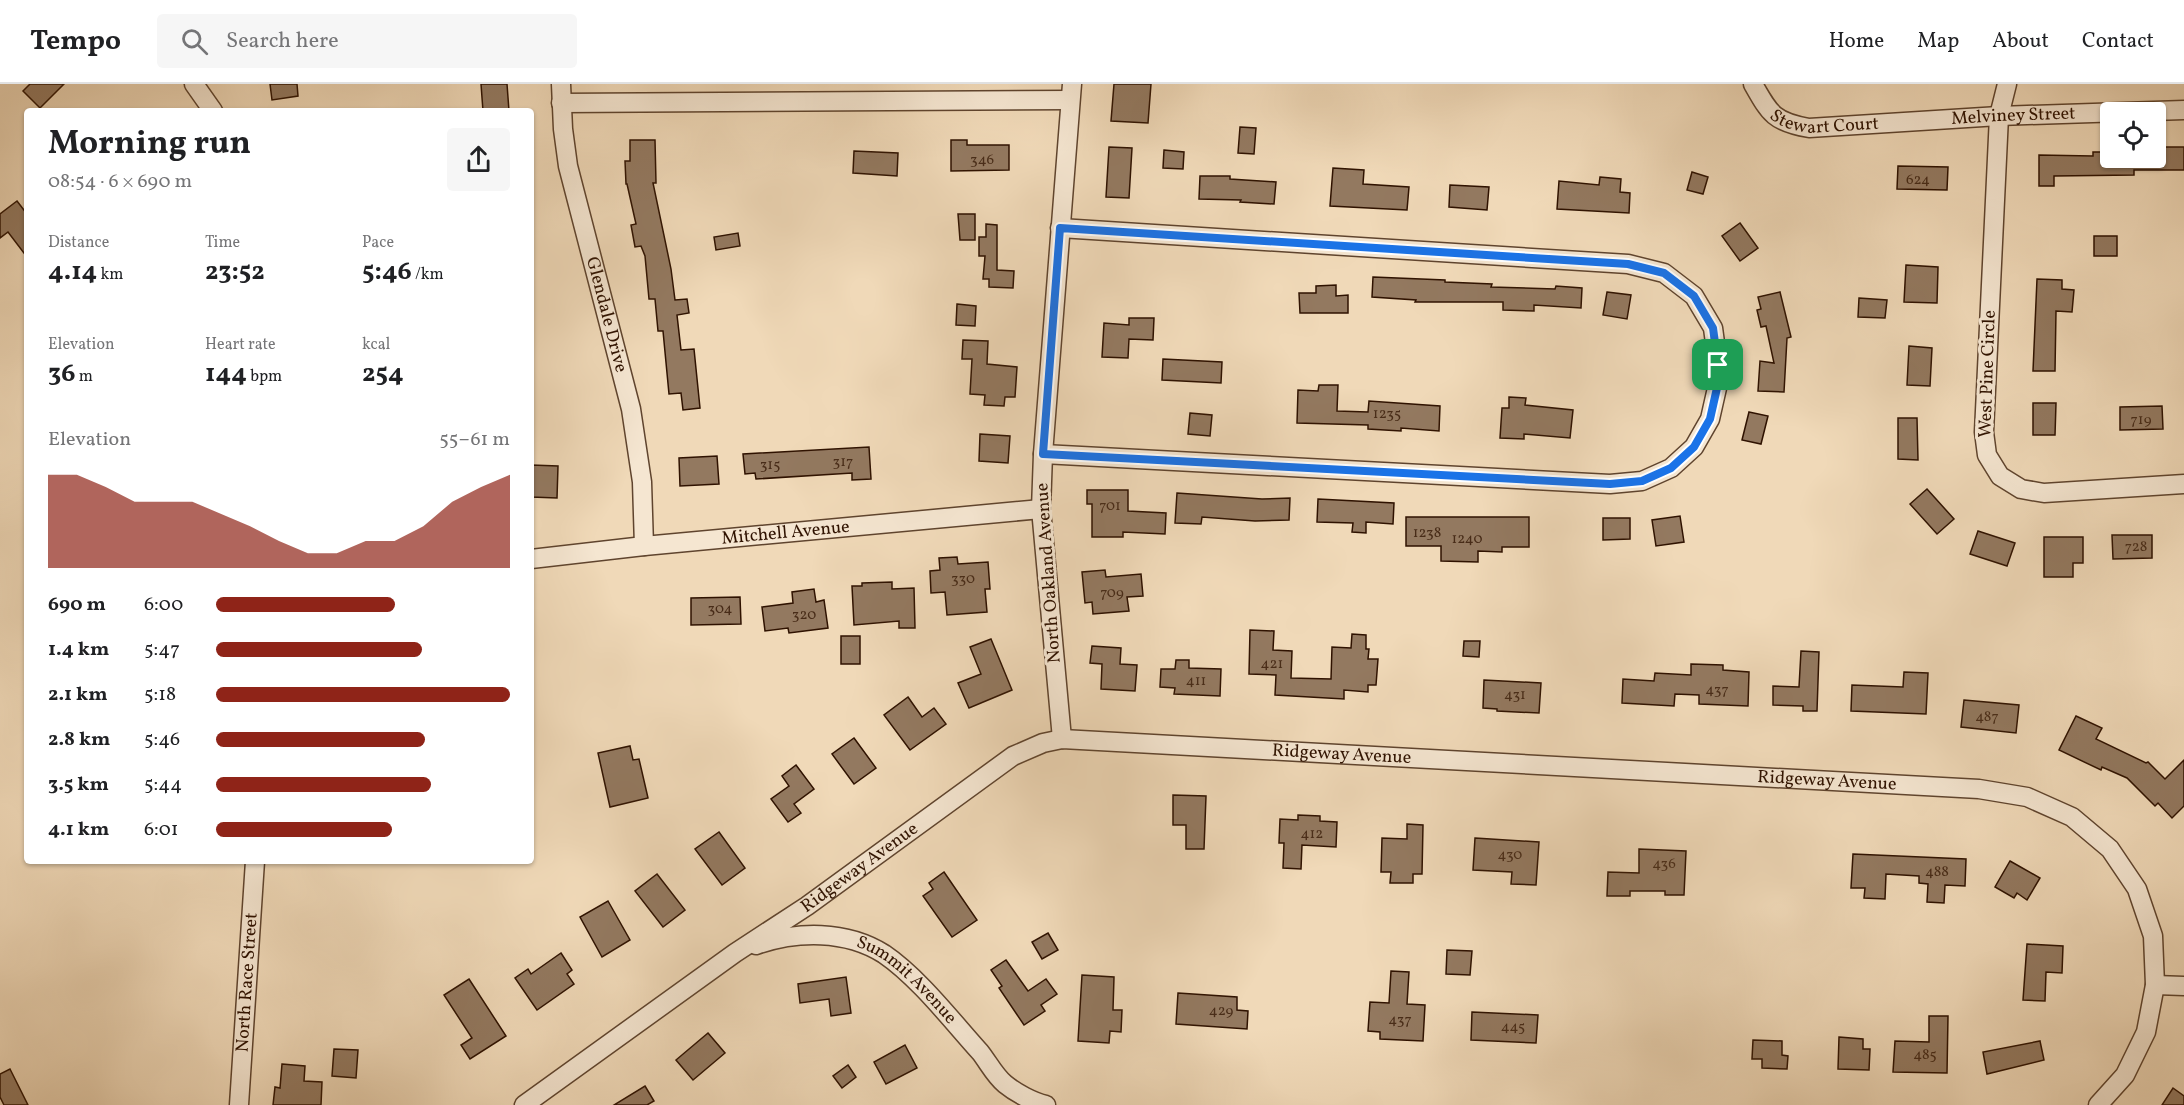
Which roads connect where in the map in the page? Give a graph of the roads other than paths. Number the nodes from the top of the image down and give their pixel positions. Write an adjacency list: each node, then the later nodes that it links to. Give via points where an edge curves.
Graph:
1 (194, 84): 7 (street)
2 (561, 84): 6 (street, Glendale Drive)
3 (1754, 84): 10 (street, Stewart Court, via 1771,113 1788,125 1809,128)
4 (2007, 84): 9 (street, West Pine Circle)
5 (1071, 92): 6 (street); 11 (street, North Oakland Avenue)
6 (561, 103): 15 (street, Glendale Drive, via 568,166 631,409 642,482)
7 (211, 108)
8 (2184, 110): 9 (street, Melviney Street)
9 (1999, 116): 10 (street, Melviney Street); 13 (street, West Pine Circle, via 1984,432 1987,455 2000,476 2021,489 2044,493)
10 (1916, 121)
11 (1060, 228): 12 (street, North Oakland Avenue); 12 (street, via 1628,264 1664,273 1694,296 1713,328 1718,365 1710,419 1694,447 1671,468 1642,481 1610,484)
12 (1043, 454): 14 (street, North Oakland Avenue)
13 (2184, 484)
14 (1041, 509): 15 (street, Mitchell Avenue); 17 (street, North Oakland Avenue)
15 (644, 546): 16 (street, Mitchell Avenue)
16 (534, 560)
17 (1062, 739): 19 (street, Ridgeway Avenue, via 1013,756 807,906); 20 (street, Ridgeway Avenue, via 1979,789 2028,797 2072,817 2110,849 2137,890 2153,936)
18 (255, 864): 22 (street, North Race Street)
19 (735, 953): 23 (street, Ridgeway Avenue); 24 (street, Summit Avenue, via 767,941 807,934 846,938 883,954 914,979 1005,1084)
20 (2155, 985): 21 (street); 25 (street, via 2146,1032 2125,1075)
21 (2184, 986)
22 (239, 1105)
23 (524, 1105)
24 (1046, 1105)
25 (2098, 1105)

